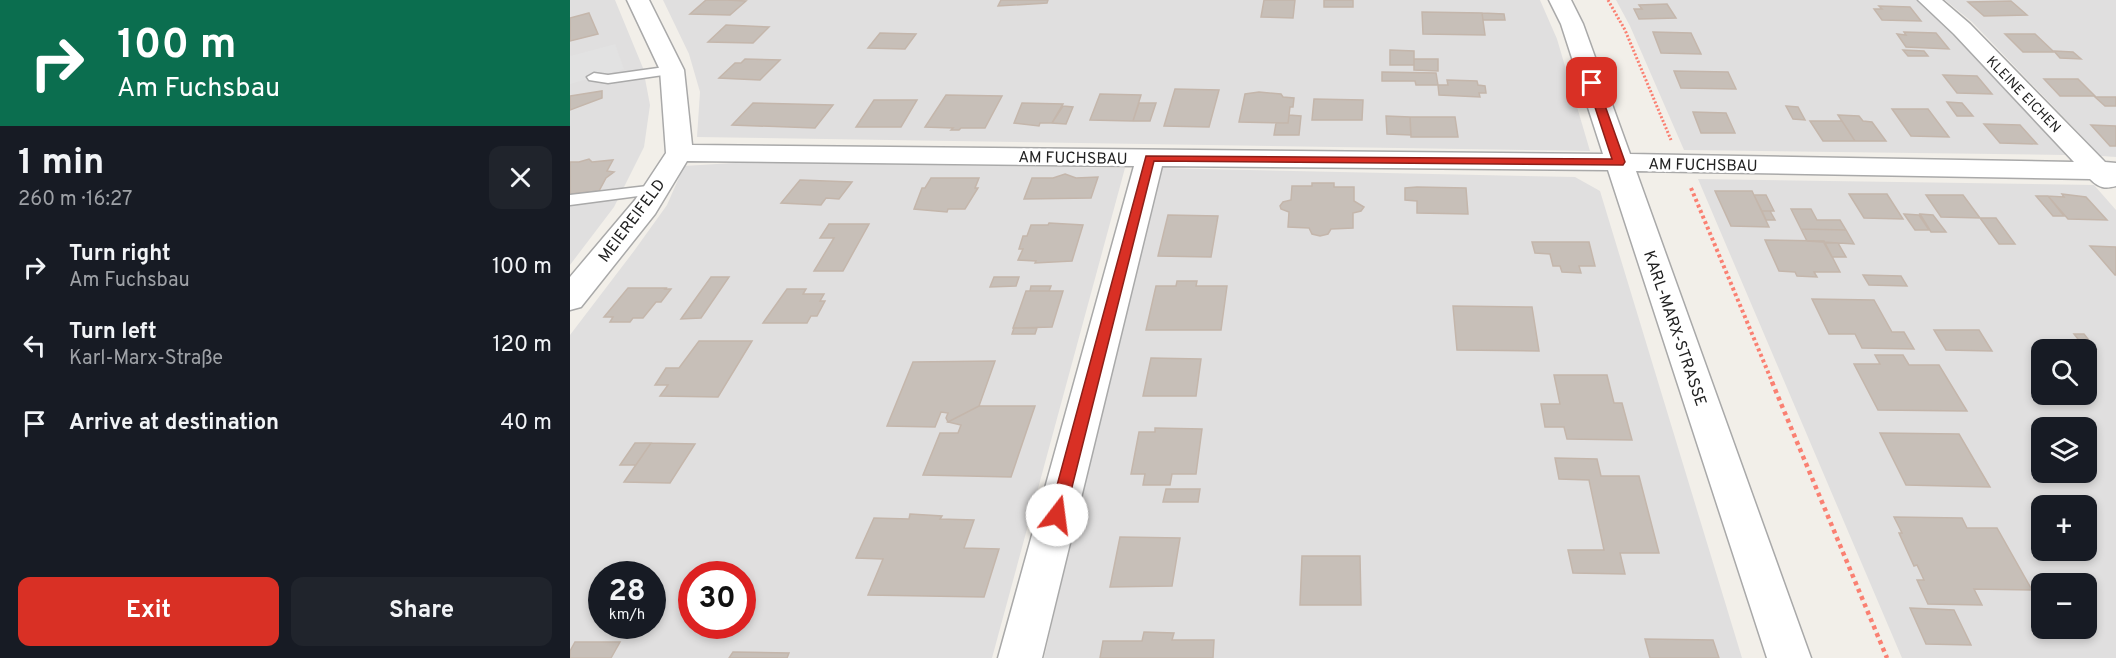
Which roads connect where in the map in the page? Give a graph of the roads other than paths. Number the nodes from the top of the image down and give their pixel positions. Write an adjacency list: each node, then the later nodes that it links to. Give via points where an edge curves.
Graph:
1 (638, 0): 4 (street)
2 (1560, 0): 8 (street, KARL-MARX-STRASSE, via 1572,24)
3 (1929, 0): 9 (street, KLEINE EICHEN)
4 (672, 70): 5 (lane, via 608,79); 6 (street)
5 (594, 77)
6 (679, 153): 7 (street, AM FUCHSBAU); 10 (street, MEIEREIFELD)
7 (1150, 158): 8 (street, AM FUCHSBAU); 13 (street)
8 (1619, 162): 9 (street, AM FUCHSBAU); 14 (street, KARL-MARX-STRASSE)
9 (2110, 178)
10 (656, 190): 11 (lane); 12 (street, MEIEREIFELD)
11 (570, 200)
12 (570, 299)
13 (1020, 658)
14 (1790, 658)

